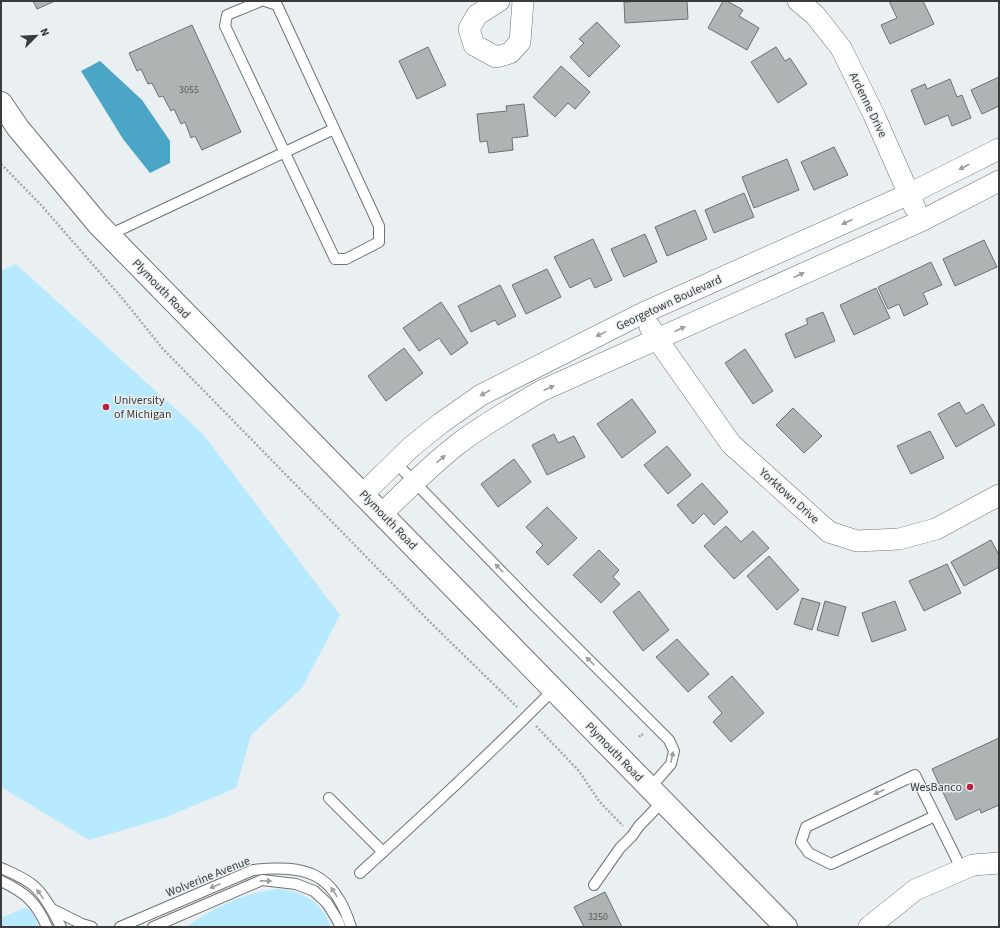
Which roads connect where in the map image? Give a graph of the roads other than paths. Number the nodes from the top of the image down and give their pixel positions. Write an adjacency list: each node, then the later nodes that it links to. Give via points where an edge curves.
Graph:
1 (260, 1): 9 (lane, via 227,15 225,26)
2 (265, 1): 7 (lane, via 276,5)
3 (499, 1): 4 (street, via 477,15 469,29 474,46 496,58 510,53 520,42)
4 (523, 1)
5 (798, 1): 11 (street, Ardenne Drive, via 815,15 841,48)
6 (1, 103): 13 (main road, Plymouth Road, via 18,128)
7 (334, 129): 9 (lane); 9 (lane, via 379,226 379,242 346,259 335,259)
8 (999, 149): 11 (street, Georgetown Boulevard, one-way to 11)
9 (284, 153): 13 (lane)
10 (999, 181): 12 (street)
11 (909, 194): 12 (street, Ardenne Drive); 14 (street, Georgetown Boulevard, one-way to 14)
12 (921, 221): 15 (street, one-way to 12)
13 (109, 235): 18 (main road, Plymouth Road)
14 (643, 313): 15 (street, Yorktown Drive); 16 (street, Georgetown Boulevard, one-way to 16, via 481,395 440,423)
15 (657, 339): 17 (street, one-way to 15, via 458,444 488,422 542,391); 19 (street, Yorktown Drive, via 731,444 829,532 857,541 899,539 936,529)
16 (396, 462): 17 (lane); 18 (street, Georgetown Boulevard)
17 (415, 482): 20 (street); 22 (lane, one-way to 17, via 671,764 674,751 669,740)
18 (362, 494): 20 (main road, Plymouth Road)
19 (999, 495)
20 (382, 514): 21 (main road, Plymouth Road)
21 (554, 690): 22 (main road, Plymouth Road); 25 (lane)
22 (656, 794): 31 (lane, via 639,826); 44 (main road, Plymouth Road)
23 (329, 798): 25 (lane)
24 (936, 816): 24 (lane, one-way to 24, via 914,775 806,827 801,842 809,853 831,864); 28 (lane)
25 (383, 852): 29 (lane)
26 (999, 862): 28 (street, via 973,865)
27 (1, 868): 32 (lane, one-way to 27, via 35,887)
28 (962, 870): 45 (street, via 915,890)
29 (360, 873)
30 (1, 881): 35 (lane, via 30,899)
31 (594, 885)
32 (50, 907): 36 (lane); 37 (lane)
33 (155, 912): 38 (lane, Wolverine Avenue); 39 (lane); 43 (lane, Wolverine Avenue, one-way to 33, via 346,912 330,887 321,878 295,869 253,870)
34 (178, 916): 40 (lane, Wolverine Avenue); 41 (lane); 42 (lane, Wolverine Avenue, one-way to 42, via 262,880 296,884 314,891 328,903)
35 (47, 927)
36 (61, 927)
37 (92, 927)
38 (120, 927)
39 (146, 927)
40 (153, 927)
41 (168, 927)
42 (340, 927)
43 (351, 927)
44 (786, 927)
45 (869, 927)

